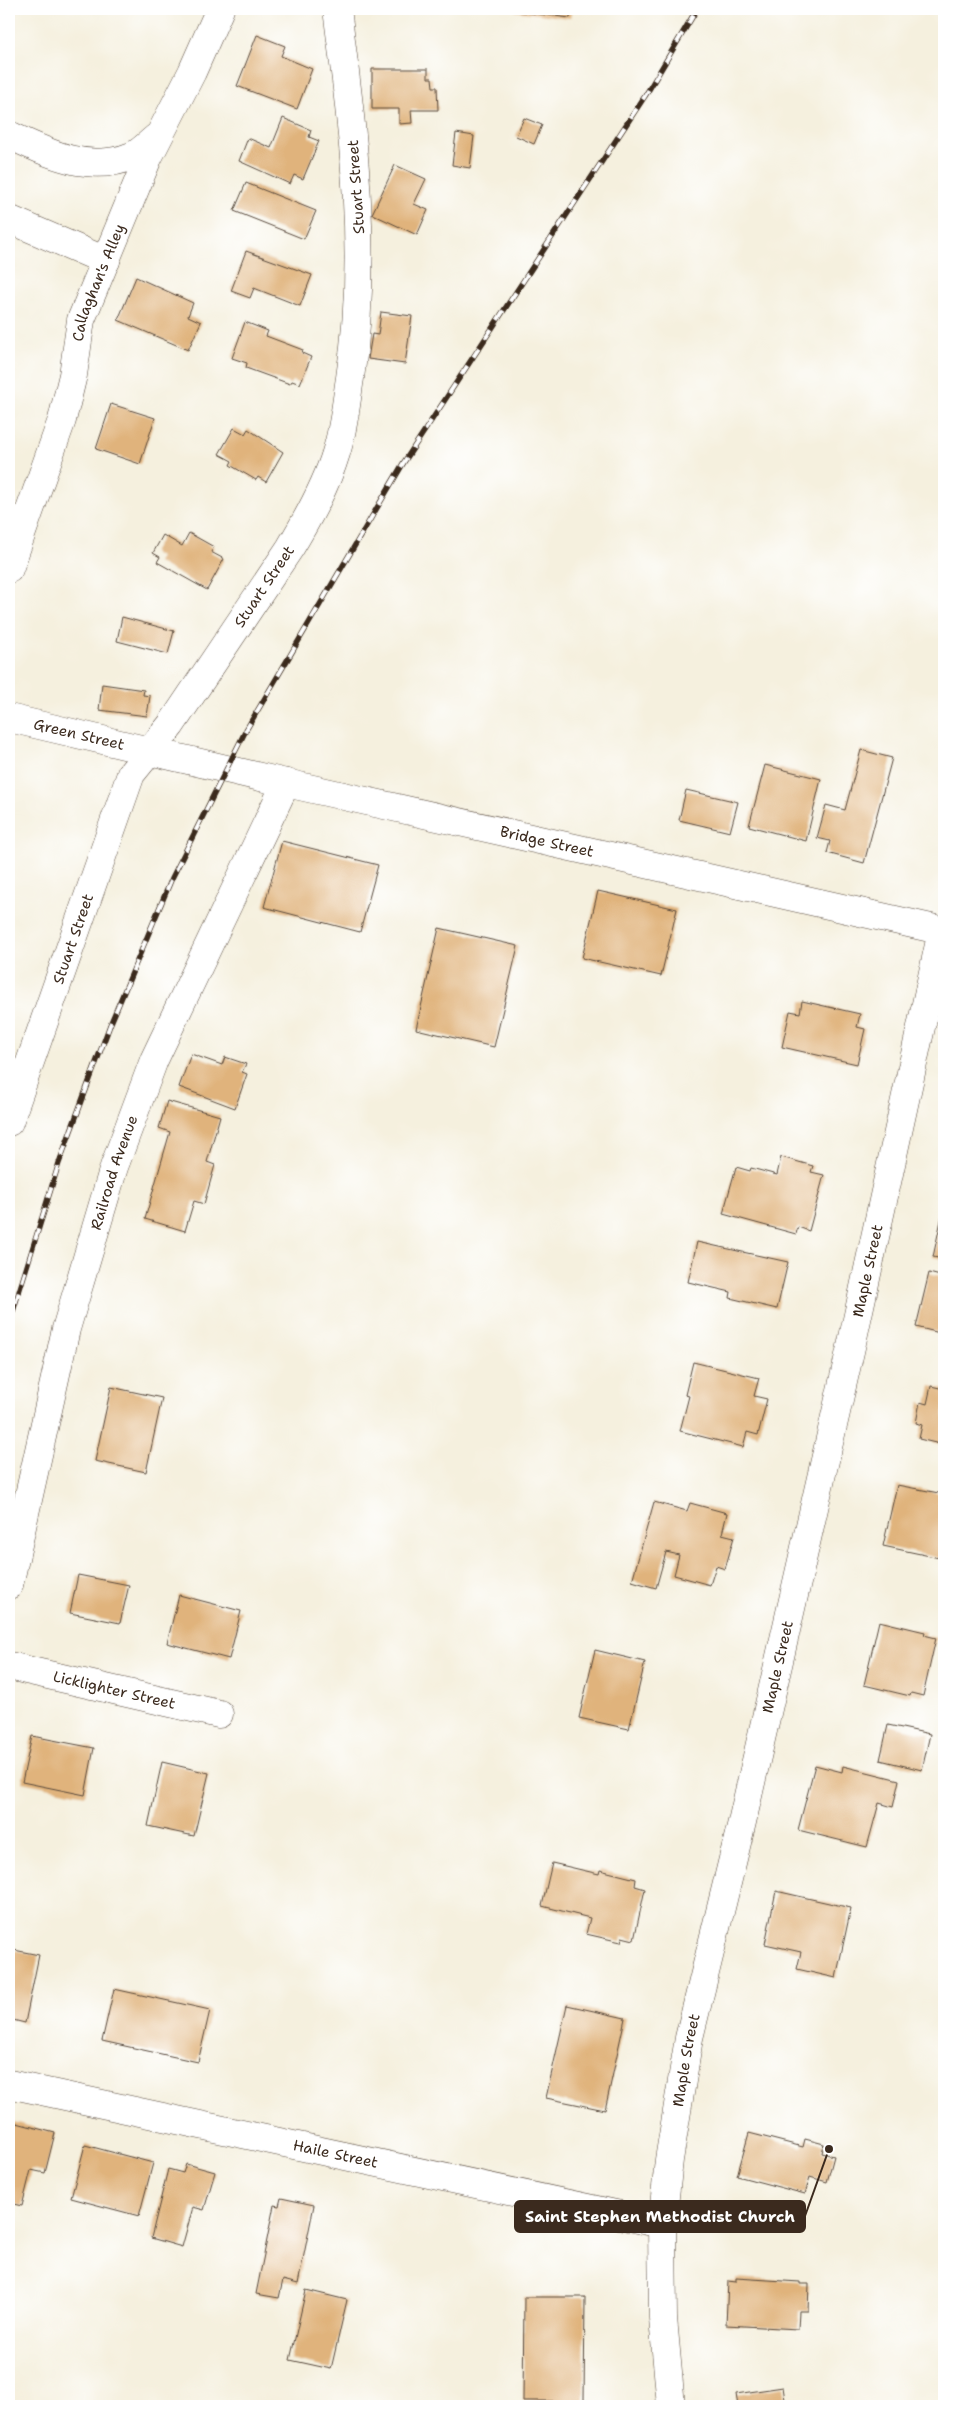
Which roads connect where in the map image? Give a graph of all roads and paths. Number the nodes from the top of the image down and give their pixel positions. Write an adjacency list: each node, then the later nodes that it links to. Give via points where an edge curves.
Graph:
1 (220, 9): 4 (street, Callaghan's Alley)
2 (337, 9): 9 (street, Stuart Street, via 352,136 360,243 357,324 341,435 336,454 302,528)
3 (9, 135): 4 (street, via 67,160 93,163 134,155)
4 (157, 138): 6 (street, Callaghan's Alley)
5 (9, 219): 6 (street)
6 (106, 261): 7 (street, Callaghan's Alley, via 81,320 62,420)
7 (9, 569)
8 (9, 718): 9 (street, Green Street)
9 (151, 750): 10 (street, Bridge Street); 12 (street, Stuart Street, via 131,774)
10 (286, 783): 11 (street, Bridge Street); 13 (street, Railroad Avenue, via 154,1060 114,1168 66,1329)
11 (943, 931): 17 (street, Maple Street, via 851,1347 690,2038 669,2160)
12 (9, 1122)
13 (9, 1585)
14 (9, 1666): 15 (street, Licklighter Street)
15 (219, 1714)
16 (9, 2084): 17 (street, Haile Street)
17 (662, 2224): 18 (street, Maple Street, via 663,2318)
18 (671, 2406)

